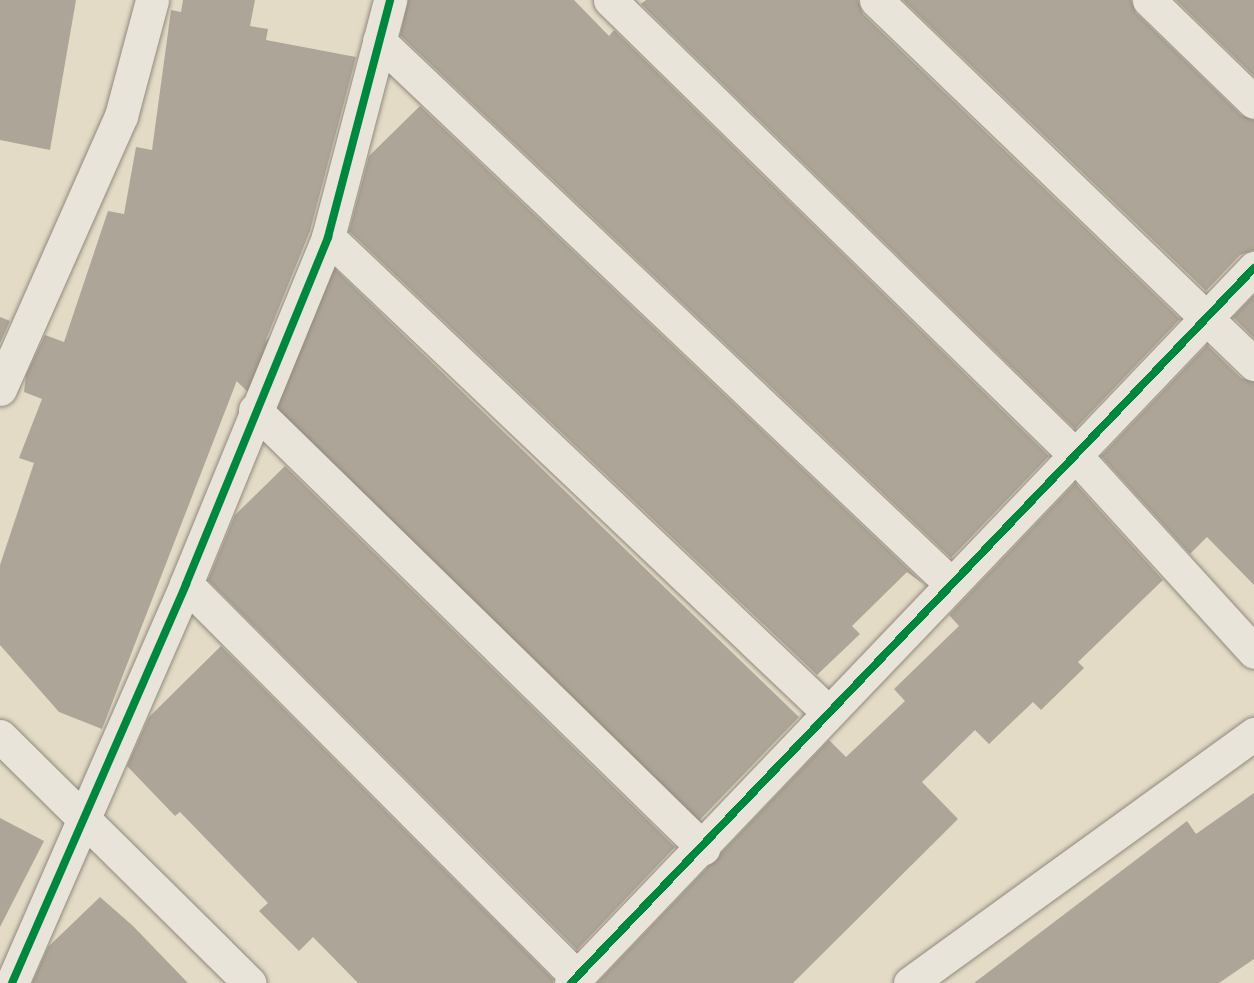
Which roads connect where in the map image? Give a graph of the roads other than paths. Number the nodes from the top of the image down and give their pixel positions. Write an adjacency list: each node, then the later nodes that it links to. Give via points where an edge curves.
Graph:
1 (152, 0): 12 (street, via 122,116)
2 (390, 0): 6 (street)
3 (610, 0): 14 (street)
4 (876, 0): 10 (street)
5 (1149, 0): 7 (street)
6 (380, 41): 8 (street); 15 (street)
7 (1254, 102)
8 (328, 237): 13 (street); 18 (street)
9 (1254, 268): 10 (street)
10 (1207, 315): 11 (street); 14 (street)
11 (1254, 364)
12 (0, 389)
13 (255, 410): 16 (street); 22 (street)
14 (1075, 455): 15 (street); 17 (street)
15 (950, 583): 18 (street)
16 (186, 584): 21 (street); 23 (street)
17 (1254, 652)
18 (828, 712): 22 (street)
19 (1254, 734): 26 (street)
20 (0, 736): 21 (street)
21 (81, 816): 24 (street); 25 (street)
22 (703, 848): 23 (street)
23 (574, 980)
24 (12, 983)
25 (250, 983)
26 (910, 983)

